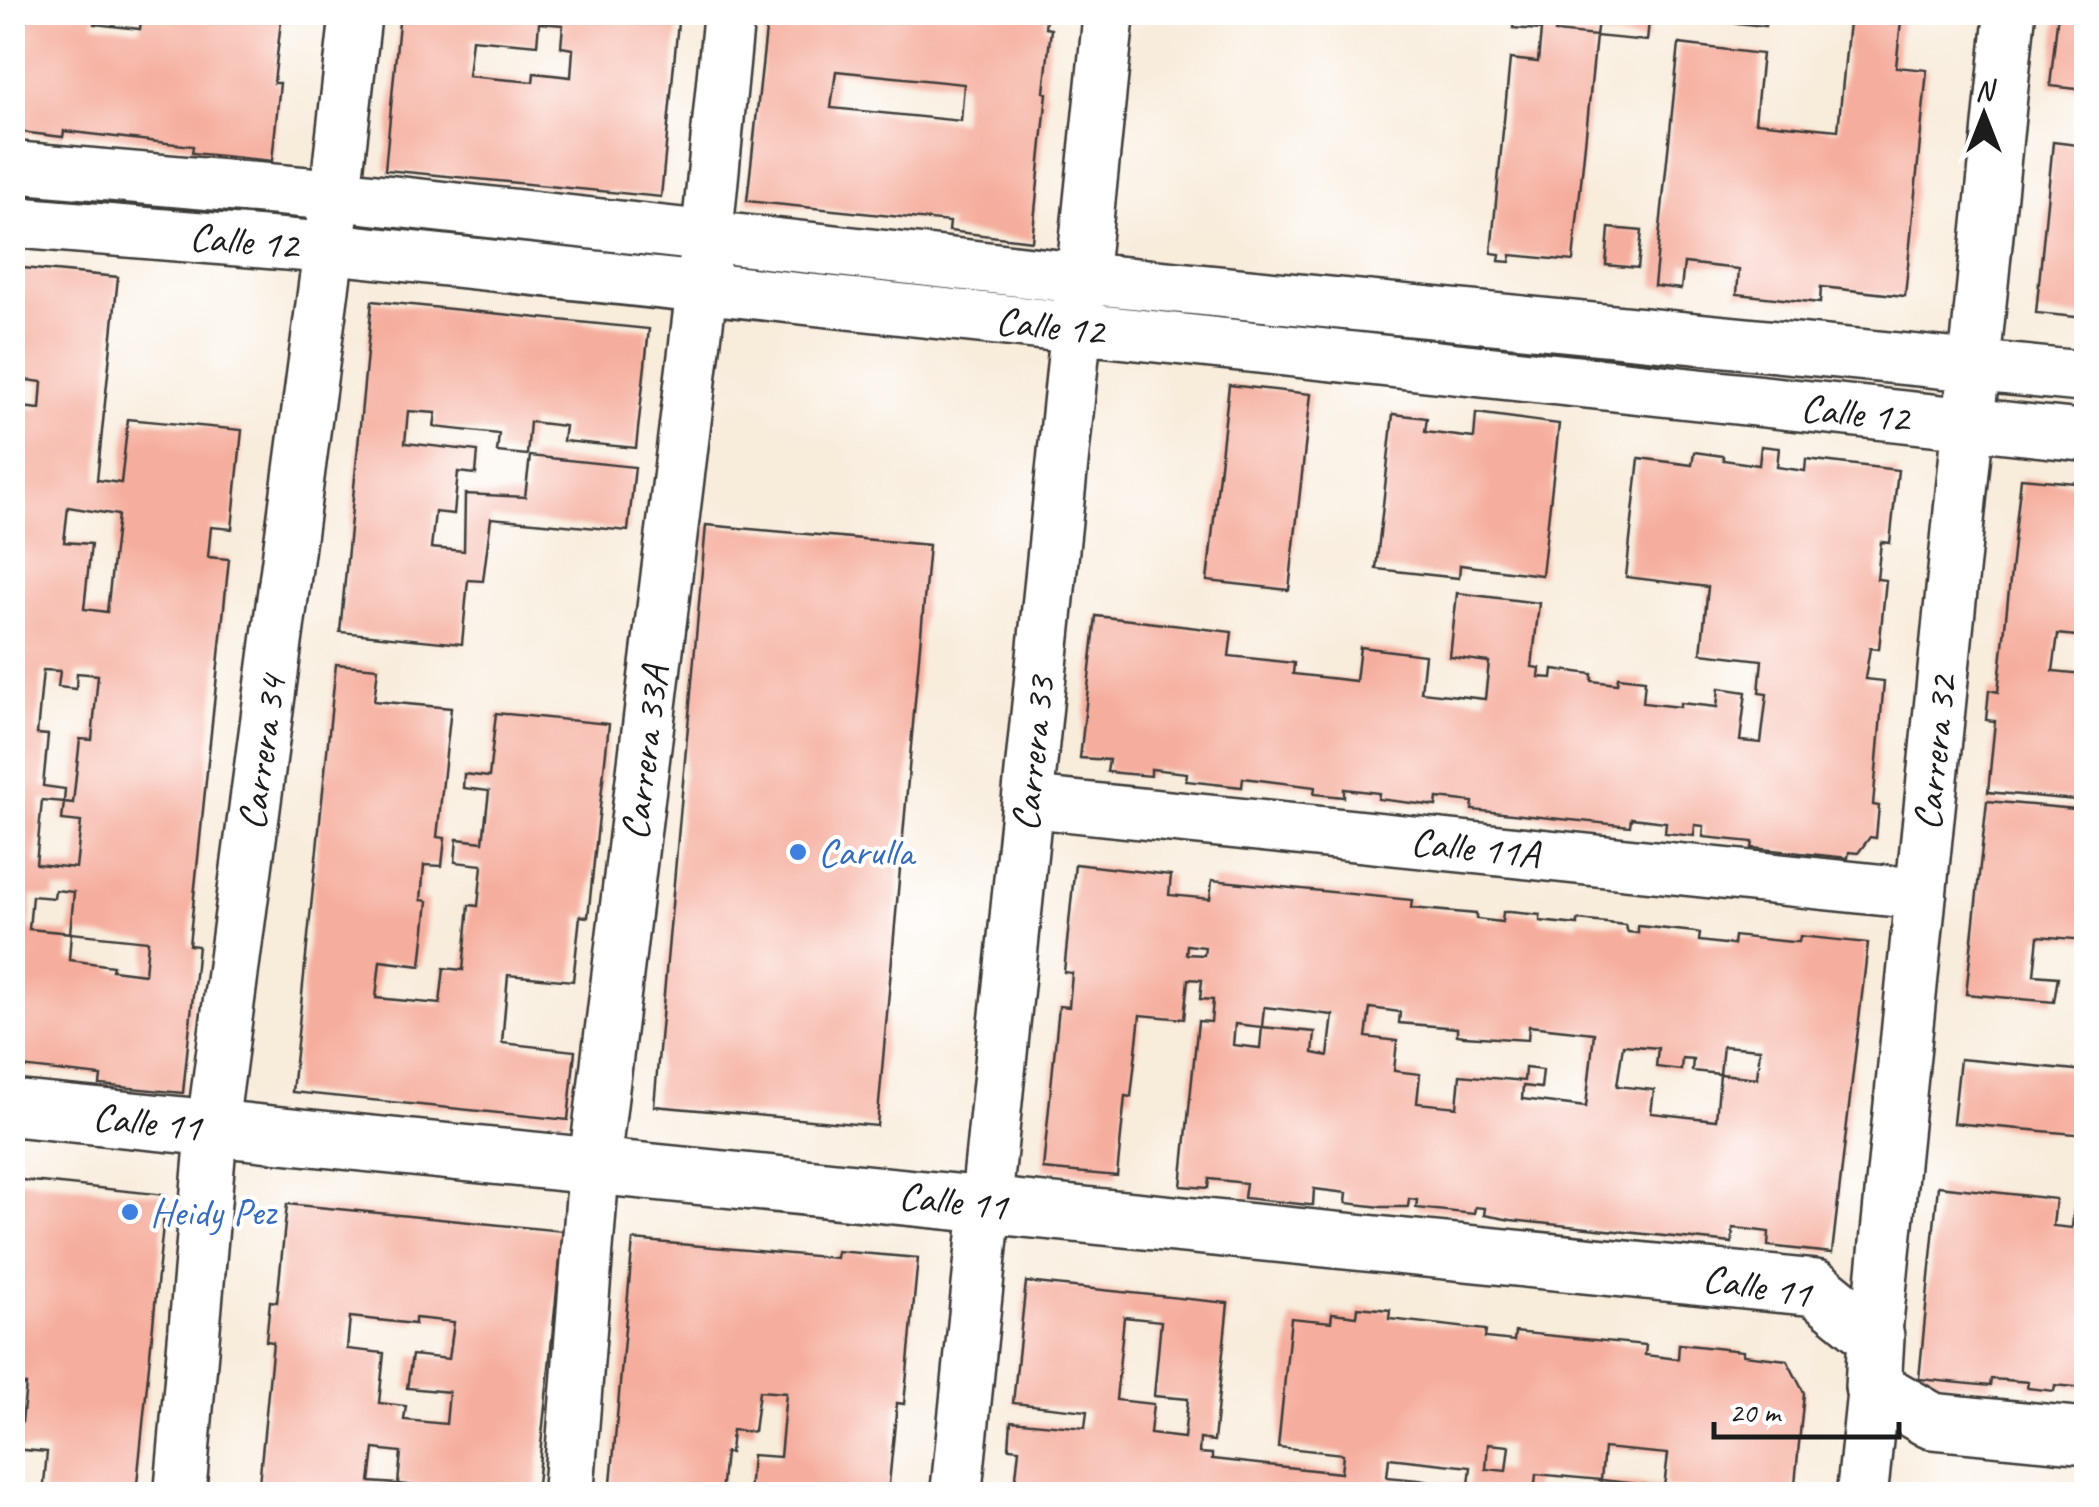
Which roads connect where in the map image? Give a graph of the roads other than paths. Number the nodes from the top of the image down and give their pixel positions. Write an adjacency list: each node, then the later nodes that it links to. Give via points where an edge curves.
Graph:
1 (356, 12): 6 (street, Carrera 34)
2 (728, 12): 8 (street, Carrera 33A)
3 (1110, 12): 10 (street, Carrera 33)
4 (2010, 12): 13 (street, Carrera 32)
5 (12, 167): 6 (street, Calle 12)
6 (336, 194): 8 (street, Calle 12); 9 (street, Carrera 34)
7 (12, 222): 9 (street, Calle 12)
8 (707, 236): 10 (street, Calle 12); 11 (street, Carrera 33A)
9 (329, 248): 11 (street, Calle 12); 20 (street, Carrera 34)
10 (1081, 278): 12 (street, Carrera 33); 13 (street, Calle 12)
11 (702, 287): 12 (street, Calle 12); 21 (street, Carrera 33A)
12 (1075, 330): 15 (street, Calle 12); 17 (street, Carrera 33)
13 (1974, 365): 14 (street, Calle 12); 15 (street, Carrera 32)
14 (2086, 377)
15 (1969, 425): 16 (street, Calle 12); 18 (street, Carrera 32)
16 (2086, 436)
17 (1029, 802): 18 (street, Calle 11A); 22 (street, Carrera 33)
18 (1921, 894): 23 (street, Carrera 32)
19 (12, 1108): 20 (street, Calle 11)
20 (212, 1128): 21 (street, Calle 11); 25 (street, Carrera 34)
21 (594, 1166): 22 (street, Calle 11); 26 (street, Carrera 33A)
22 (986, 1205): 23 (street, Calle 11, via 1816,1288); 27 (street, Carrera 33)
23 (1874, 1362): 24 (street, Calle 11, via 1932,1420); 28 (street, Carrera 32)
24 (2086, 1436)
25 (180, 1494)
26 (568, 1494)
27 (956, 1494)
28 (1862, 1494)

